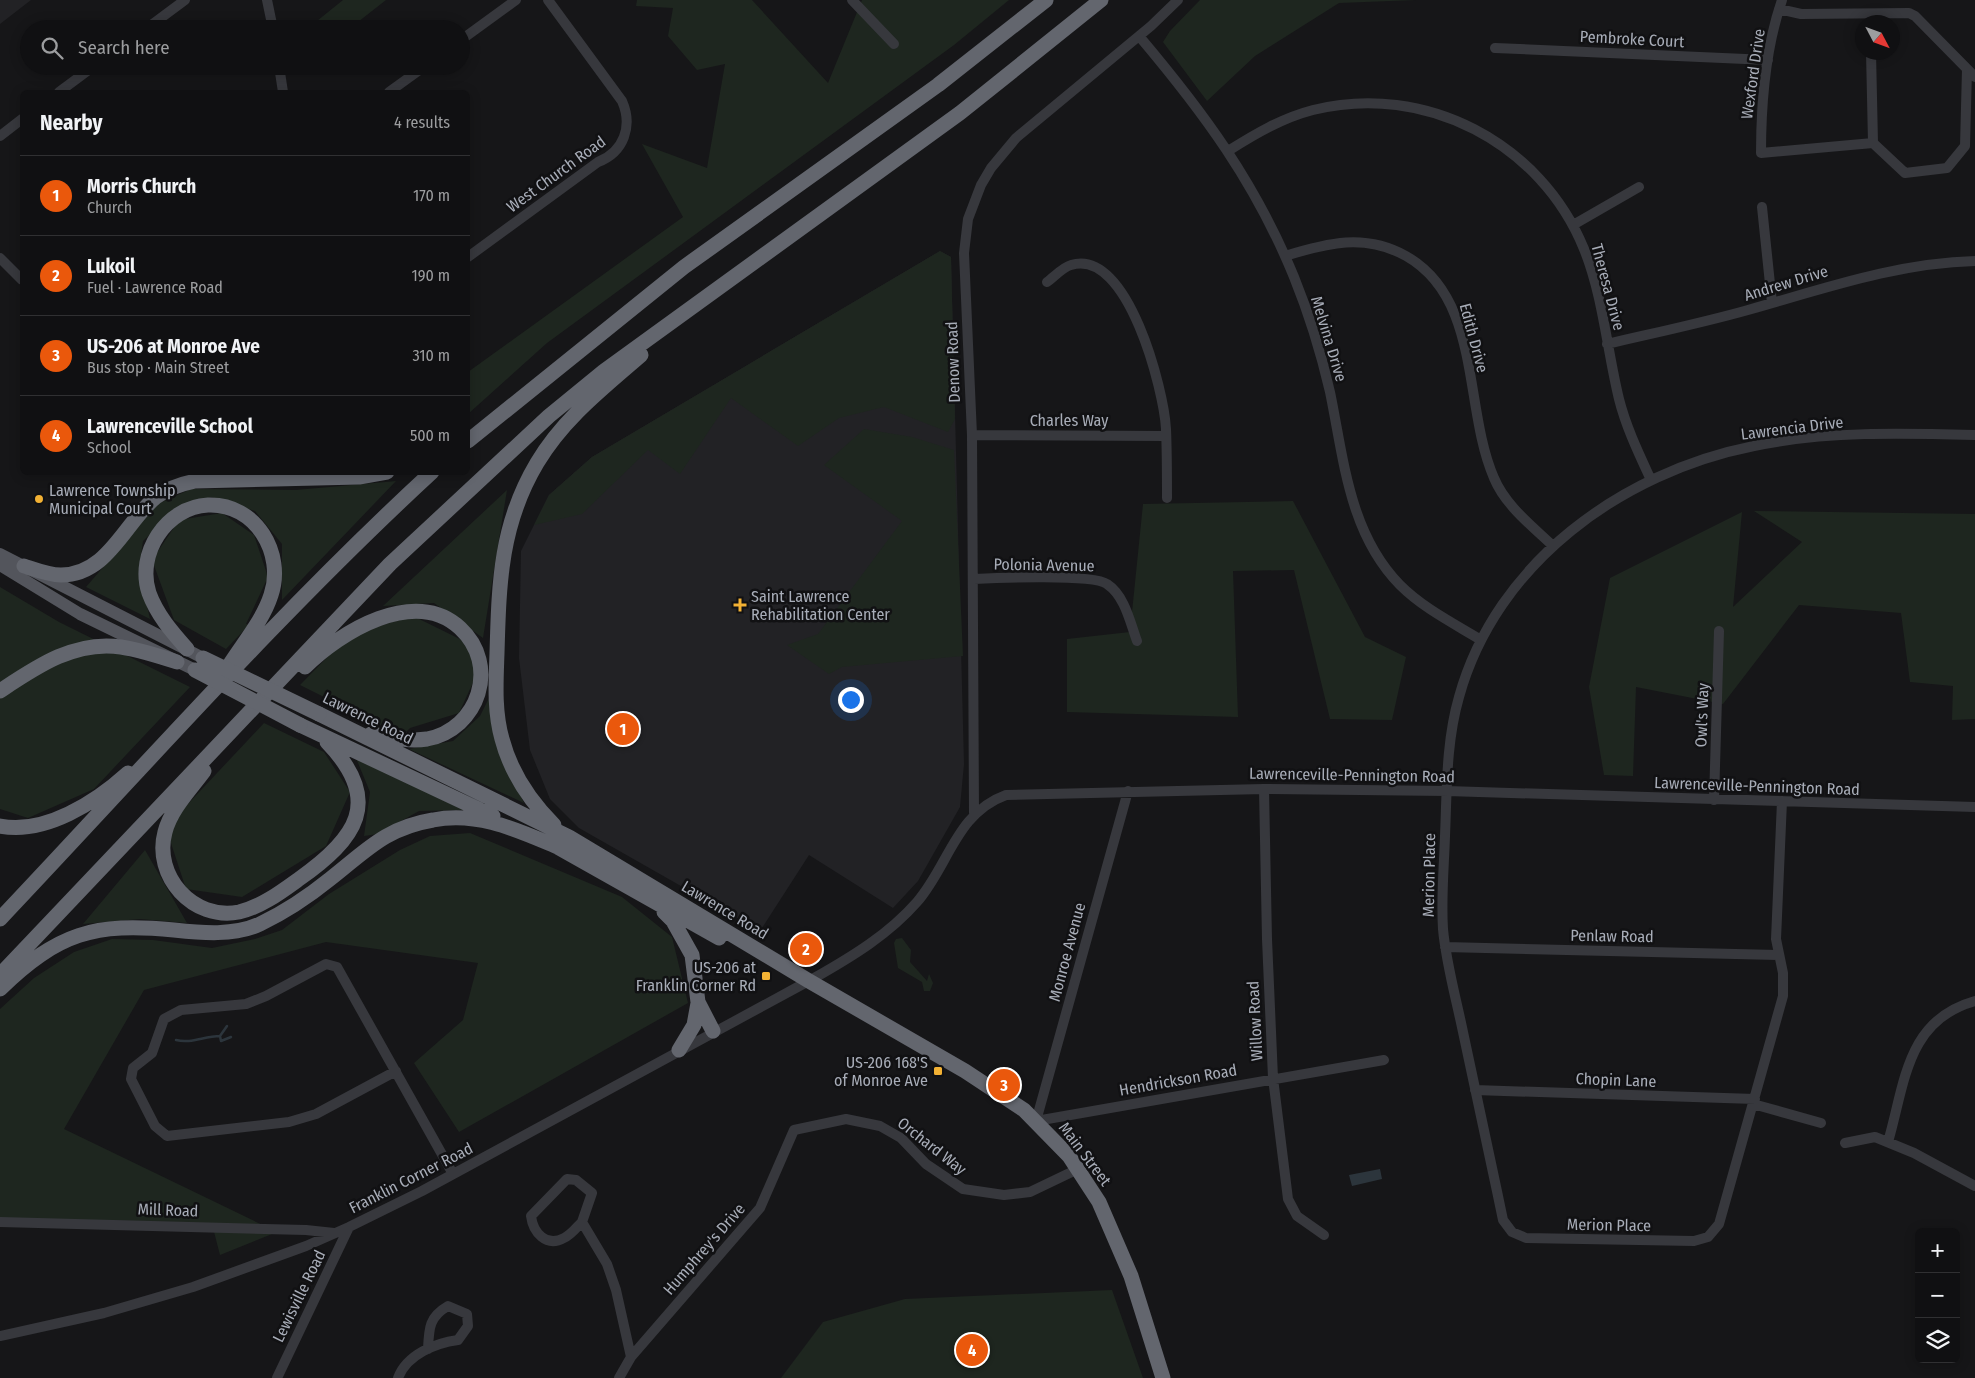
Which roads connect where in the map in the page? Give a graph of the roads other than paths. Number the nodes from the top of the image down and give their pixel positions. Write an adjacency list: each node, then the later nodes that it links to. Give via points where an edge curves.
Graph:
1 (186, 0): 12 (street)
2 (267, 0): 13 (street)
3 (516, 0): 14 (street)
4 (548, 0): 36 (street, West Church Road, via 622,100 628,119 627,130 611,155)
5 (852, 0): 16 (street)
6 (1046, 0): 45 (highway, via 938,85 684,267)
7 (1101, 0): 42 (highway, via 960,113)
8 (1178, 0): 15 (street, Denow Road)
9 (1781, 4): 11 (street, via 1801,14); 18 (street, Wexford Drive)
10 (1887, 15): 20 (street, via 1904,12 1915,16)
11 (1855, 17)
12 (158, 20)
13 (271, 20)
14 (470, 33)
15 (1139, 36): 32 (street, Melvina Drive, via 1193,100); 48 (street, Denow Road, via 1016,138 991,168 973,203 964,253)
16 (894, 44)
17 (1495, 48): 18 (street, Pembroke Court)
18 (1768, 60): 31 (street, Wexford Drive, via 1761,118 1761,154)
19 (1871, 60): 31 (street)
20 (1967, 69): 24 (street); 30 (street)
21 (82, 75): 25 (street)
22 (280, 75): 26 (street)
23 (413, 75): 27 (street)
24 (1975, 77)
25 (62, 90)
26 (283, 90)
27 (392, 90)
28 (20, 121): 29 (street)
29 (0, 136)
30 (1970, 142): 31 (street, via 1947,168 1905,173)
31 (1868, 144)
32 (1228, 151): 35 (street, Theresa Drive, via 1280,122 1332,106 1380,103 1427,110 1468,125 1506,148 1549,189); 37 (street, Melvina Drive)
33 (1639, 187): 35 (street)
34 (1762, 207): 43 (street)
35 (1573, 225): 44 (street, Theresa Drive, via 1592,274)
36 (470, 256)
37 (1285, 256): 55 (street, Edith Drive, via 1335,242 1367,242 1398,252 1435,280 1458,321 1494,480 1511,504); 61 (street, Melvina Drive, via 1319,352 1350,493 1363,531 1386,568 1411,595)
38 (0, 258): 40 (street)
39 (1975, 261): 43 (street, Andrew Drive, via 1864,276)
40 (20, 278)
41 (1046, 282): 49 (street, via 1071,265 1081,264 1100,270 1116,283 1148,348 1162,399)
42 (713, 292): 68 (highway, via 604,371 549,416 390,564); 81 (highway, via 568,420 529,476 507,532 499,584 496,700 501,739 526,794)
43 (1772, 303): 44 (street, Andrew Drive)
44 (1607, 344): 53 (street, Theresa Drive, via 1621,407)
45 (495, 417): 46 (highway); 50 (highway)
46 (470, 431)
47 (1975, 434): 53 (street, Lawrencia Drive, via 1871,435 1784,441 1717,455)
48 (972, 435): 49 (street, Charles Way); 59 (street, Denow Road)
49 (1166, 436): 54 (street)
50 (470, 439)
51 (371, 475): 58 (highway, via 181,484 147,506 104,557 85,570 62,575)
52 (429, 475): 67 (highway, via 347,554)
53 (1651, 480): 55 (street, Lawrencia Drive, via 1607,505)
54 (1167, 498)
55 (1553, 546): 61 (street, Lawrencia Drive, via 1518,583)
56 (0, 554): 58 (main road, Lawrence Road)
57 (0, 565): 64 (main road, Lawrence Road, via 80,614)
58 (24, 566): 63 (main road, Lawrence Road)
59 (974, 579): 62 (street, Polonia Avenue, via 1017,577 1101,581 1116,592); 79 (street, Denow Road)
60 (1719, 631): 76 (street, Owl's Way)
61 (1481, 640): 75 (street, Lawrencia Drive, via 1468,669 1453,722)
62 (1137, 641)
63 (187, 649): 65 (main road, Lawrence Road); 67 (highway, via 162,620 150,594 148,556 161,530 176,516 200,506 223,506 248,518 265,536 274,558 275,576 267,606)
64 (177, 662): 65 (main road, Lawrence Road); 66 (highway, via 127,648 89,647 55,658)
65 (199, 664): 71 (highway, Lawrence Road, bridge); 72 (highway, Lawrence Road, bridge)
66 (0, 691)
67 (212, 694): 69 (highway)
68 (266, 695): 70 (highway); 71 (highway, via 293,678 352,630 384,617 427,612 449,620 468,636 479,656 482,682 475,706 459,725 443,734 415,740)
69 (187, 721): 80 (highway, via 124,776 76,809 36,826); 83 (highway)
70 (236, 726): 72 (highway, via 174,813 163,844 166,867 176,888 194,903 215,912 238,912 264,902 330,856 351,832 358,809 356,786 347,764); 86 (highway)
71 (346, 727): 81 (highway, Lawrence Road)
72 (319, 734): 81 (highway, Lawrence Road)
73 (1264, 789): 74 (street, Lawrenceville-Pennington Road); 75 (street, Lawrenceville-Pennington Road); 95 (street, Willow Road)
74 (1128, 791): 79 (street, Lawrenceville-Pennington Road, via 1018,793 994,800); 98 (street, Monroe Avenue)
75 (1446, 791): 76 (street, Lawrenceville-Pennington Road); 84 (street, Merion Place, via 1442,904)
76 (1714, 800): 77 (street, Lawrenceville-Pennington Road)
77 (1782, 801): 78 (street, Lawrenceville-Pennington Road); 85 (street, Merion Place, via 1776,922)
78 (1975, 807)
79 (974, 813): 87 (street, Lawrenceville-Pennington Road, via 932,882 901,919 870,944)
80 (0, 826)
81 (565, 843): 82 (highway, Lawrence Road); 87 (highway, Lawrence Road); 88 (highway, via 490,821 454,818 417,823 383,837 304,898 258,924 200,933 122,927 90,932 35,958)
82 (658, 905): 87 (highway, Lawrence Road, via 752,956); 90 (highway, via 673,921 692,955)
83 (0, 920)
84 (1445, 947): 85 (street, Penlaw Road); 96 (street, Merion Place)
85 (1778, 955): 97 (street, Merion Place, via 1783,973 1783,996)
86 (0, 975)
87 (809, 981): 91 (street, Franklin Corner Road); 98 (highway, Main Street, via 966,1071)
88 (0, 989)
89 (1975, 1001): 101 (street, via 1948,1012 1919,1040 1910,1060)
90 (698, 1002): 91 (highway); 92 (highway, via 694,1025)
91 (713, 1031): 92 (street, Franklin Corner Road)
92 (679, 1050): 104 (street, Franklin Corner Road)
93 (1384, 1060): 95 (street, Hendrickson Road)
94 (396, 1071): 94 (street, via 316,1114 289,1122 167,1136 155,1126 131,1079 133,1068 152,1053 164,1019 181,1010 246,1004 326,964 337,967); 104 (street)
95 (1273, 1078): 98 (street, Hendrickson Road); 110 (street, Willow Road, via 1288,1199 1297,1216)
96 (1476, 1090): 97 (street, Chopin Lane); 97 (street, Merion Place, via 1503,1220 1512,1232 1526,1238 1694,1241 1708,1236 1722,1218)
97 (1754, 1101): 99 (street, Chopin Lane)
98 (1036, 1121): 103 (highway, Main Street)
99 (1821, 1123)
100 (794, 1130): 103 (street, Orchard Way, via 846,1119 880,1126 901,1138 926,1164 963,1189 1004,1195 1030,1192); 113 (street, Humphrey's Drive, via 760,1208)
101 (1888, 1142): 102 (street, via 1875,1137); 105 (street)
102 (1846, 1143)
103 (1078, 1168): 117 (highway, Main Street, via 1111,1226 1131,1276)
104 (453, 1174): 108 (street, Franklin Corner Road)
105 (1975, 1186)
106 (0, 1222): 109 (street, Mill Road)
107 (582, 1222): 107 (street, via 592,1193 576,1180 567,1178 531,1216 532,1227 552,1242 564,1239); 113 (street, via 606,1264 616,1290)
108 (349, 1227): 109 (street, Franklin Corner Road); 114 (street, Lewisville Road)
109 (334, 1233): 111 (street, Franklin Corner Road, via 193,1288 104,1313)
110 (1324, 1235)
111 (0, 1336)
112 (428, 1349): 112 (street, via 441,1342 458,1340 468,1326 467,1314 448,1306 436,1313 429,1330); 115 (street, via 413,1357)
113 (631, 1357): 116 (street, Humphrey's Drive)
114 (277, 1378)
115 (398, 1378)
116 (619, 1378)
117 (1163, 1378)

